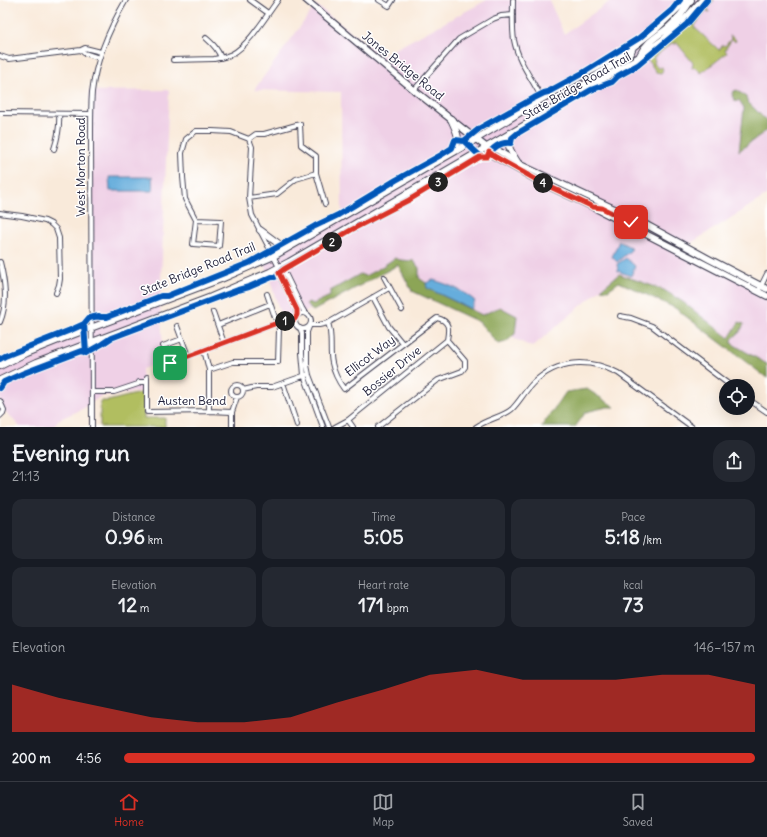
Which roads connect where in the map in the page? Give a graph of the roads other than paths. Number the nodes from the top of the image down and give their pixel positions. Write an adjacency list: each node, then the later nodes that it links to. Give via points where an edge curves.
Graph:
1 (126, 0): 16 (street, West Morton Road)
2 (250, 0): 11 (street)
3 (278, 0): 11 (street)
4 (306, 0): 22 (main road, Jones Bridge Road)
5 (379, 0): 6 (street, via 389,6)
6 (393, 0)
7 (512, 0): 12 (street)
8 (686, 0): 14 (highway, via 680,8)
9 (691, 0): 18 (highway, via 678,18 646,45)
10 (702, 0): 18 (highway, via 664,39)
11 (268, 13): 20 (street, via 239,49)
12 (513, 16): 22 (street, via 493,19 459,39); 23 (street, via 514,40 518,53)
13 (206, 38): 20 (street, via 214,45)
14 (633, 47): 23 (highway); 24 (highway, via 626,57 600,73)
15 (81, 50): 16 (street, via 85,48); 17 (street, via 9,59); 19 (street)
16 (101, 52): 19 (street, West Morton Road)
17 (0, 56)
18 (640, 57): 24 (highway)
19 (99, 58): 27 (street, West Morton Road, via 92,92)
20 (221, 58): 21 (street)
21 (173, 60)
22 (414, 90): 28 (main road, Jones Bridge Road)
23 (542, 99): 29 (highway)
24 (568, 99): 30 (highway)
25 (0, 113): 26 (street)
26 (59, 114): 27 (street); 34 (street, via 59,131)
27 (91, 114): 73 (street, West Morton Road)
28 (451, 119): 32 (main road, Jones Bridge Road); 35 (highway, via 458,141)
29 (486, 133): 32 (highway); 33 (highway)
30 (510, 133): 33 (highway); 36 (highway, via 508,146)
31 (249, 139): 37 (street, via 256,134 300,124 301,145 316,156); 39 (street, via 252,147); 44 (street, via 231,132 212,131 196,131 186,139 182,153 185,199)
32 (476, 139): 33 (main road, Jones Bridge Road); 35 (highway)
33 (486, 147): 36 (main road, Jones Bridge Road, via 494,148); 38 (main road, Jones Bridge Road, via 494,156); 50 (highway)
34 (54, 149)
35 (451, 154): 46 (highway)
36 (518, 163): 40 (main road, Jones Bridge Road)
37 (316, 173): 39 (street, via 296,179 277,194); 41 (street)
38 (558, 190): 40 (main road, via 573,193 590,201); 42 (main road, Jones Bridge Road)
39 (249, 198): 47 (street, via 252,215)
40 (597, 200): 45 (main road, Jones Bridge Road)
41 (325, 204)
42 (593, 207): 45 (main road, via 602,208 637,224); 56 (main road, Jones Bridge Road)
43 (0, 213): 57 (street, via 45,221 56,229 59,238 60,279)
44 (196, 220): 44 (street, via 193,244 219,246 221,221)
45 (646, 224): 53 (main road, Jones Bridge Road)
46 (322, 229): 47 (highway, via 313,230 284,246); 48 (highway)
47 (260, 230): 48 (street)
48 (274, 256): 50 (street); 73 (highway, via 222,279)
49 (0, 262): 67 (street, via 5,306)
50 (279, 267): 64 (street, via 284,269); 66 (street, via 279,273 297,310); 77 (highway, via 211,297)
51 (767, 274): 53 (street)
52 (384, 277): 54 (street)
53 (761, 286): 55 (main road, Jones Bridge Road); 56 (street)
54 (389, 288): 60 (street); 62 (street)
55 (767, 289)
56 (758, 292): 59 (main road)
57 (56, 293)
58 (267, 294): 61 (street)
59 (767, 296)
60 (373, 297): 69 (street); 79 (street, via 389,327)
61 (270, 304): 68 (street); 70 (street)
62 (402, 310)
63 (213, 312): 70 (street)
64 (305, 313): 66 (street); 72 (street, via 310,317)
65 (620, 316): 90 (street, via 652,326)
66 (296, 317): 68 (street); 74 (street, via 296,324)
67 (0, 322)
68 (277, 323): 78 (street); 87 (street, via 278,362 233,362)
69 (328, 323): 72 (street); 79 (street, Ellicot Way, via 332,363 344,389)
70 (218, 325): 78 (street)
71 (177, 326): 75 (street)
72 (310, 326): 74 (street); 89 (street, via 307,332)
73 (92, 328): 77 (street, West Morton Road); 80 (highway)
74 (300, 328): 88 (street)
75 (182, 339): 81 (street); 83 (street)
76 (447, 340): 79 (street, Ellicot Way, via 447,323 437,318); 102 (street, Bossier Drive); 110 (street, via 465,361 462,371 438,380)
77 (92, 342): 91 (highway, via 36,363); 94 (street, West Morton Road)
78 (224, 343): 82 (street)
79 (403, 344)
80 (44, 346): 84 (street, via 33,346 3,361); 86 (highway)
81 (163, 346)
82 (204, 350): 83 (street); 87 (street)
83 (188, 356): 85 (street)
84 (0, 360)
85 (170, 363)
86 (0, 366)
87 (209, 370): 98 (street)
88 (304, 375): 89 (street); 92 (street); 106 (street)
89 (309, 375): 107 (street)
90 (722, 379)
91 (1, 380)
92 (283, 384): 93 (street); 103 (street)
93 (243, 390): 95 (street, via 242,395); 95 (street, via 238,385 234,386 231,390)
94 (92, 392): 98 (street, Austen Bend, via 114,392 138,384 140,386 147,381 147,412); 104 (street, West Morton Road)
95 (237, 397): 99 (street, Austen Bend)
96 (0, 401): 101 (street, via 4,410)
97 (755, 404): 100 (street)
98 (208, 411): 99 (street, Austen Bend)
99 (232, 412): 105 (street)
100 (767, 412)
101 (0, 416)
102 (348, 420): 108 (street, Bossier Drive); 109 (street)
103 (297, 425)
104 (92, 427)
105 (232, 427)
106 (323, 427)
107 (329, 427)
108 (335, 427)
109 (353, 427)
110 (378, 427)
111 (476, 427): 112 (street, via 510,410 533,383 548,371 565,364 583,363 596,364 618,373)
112 (692, 427)

